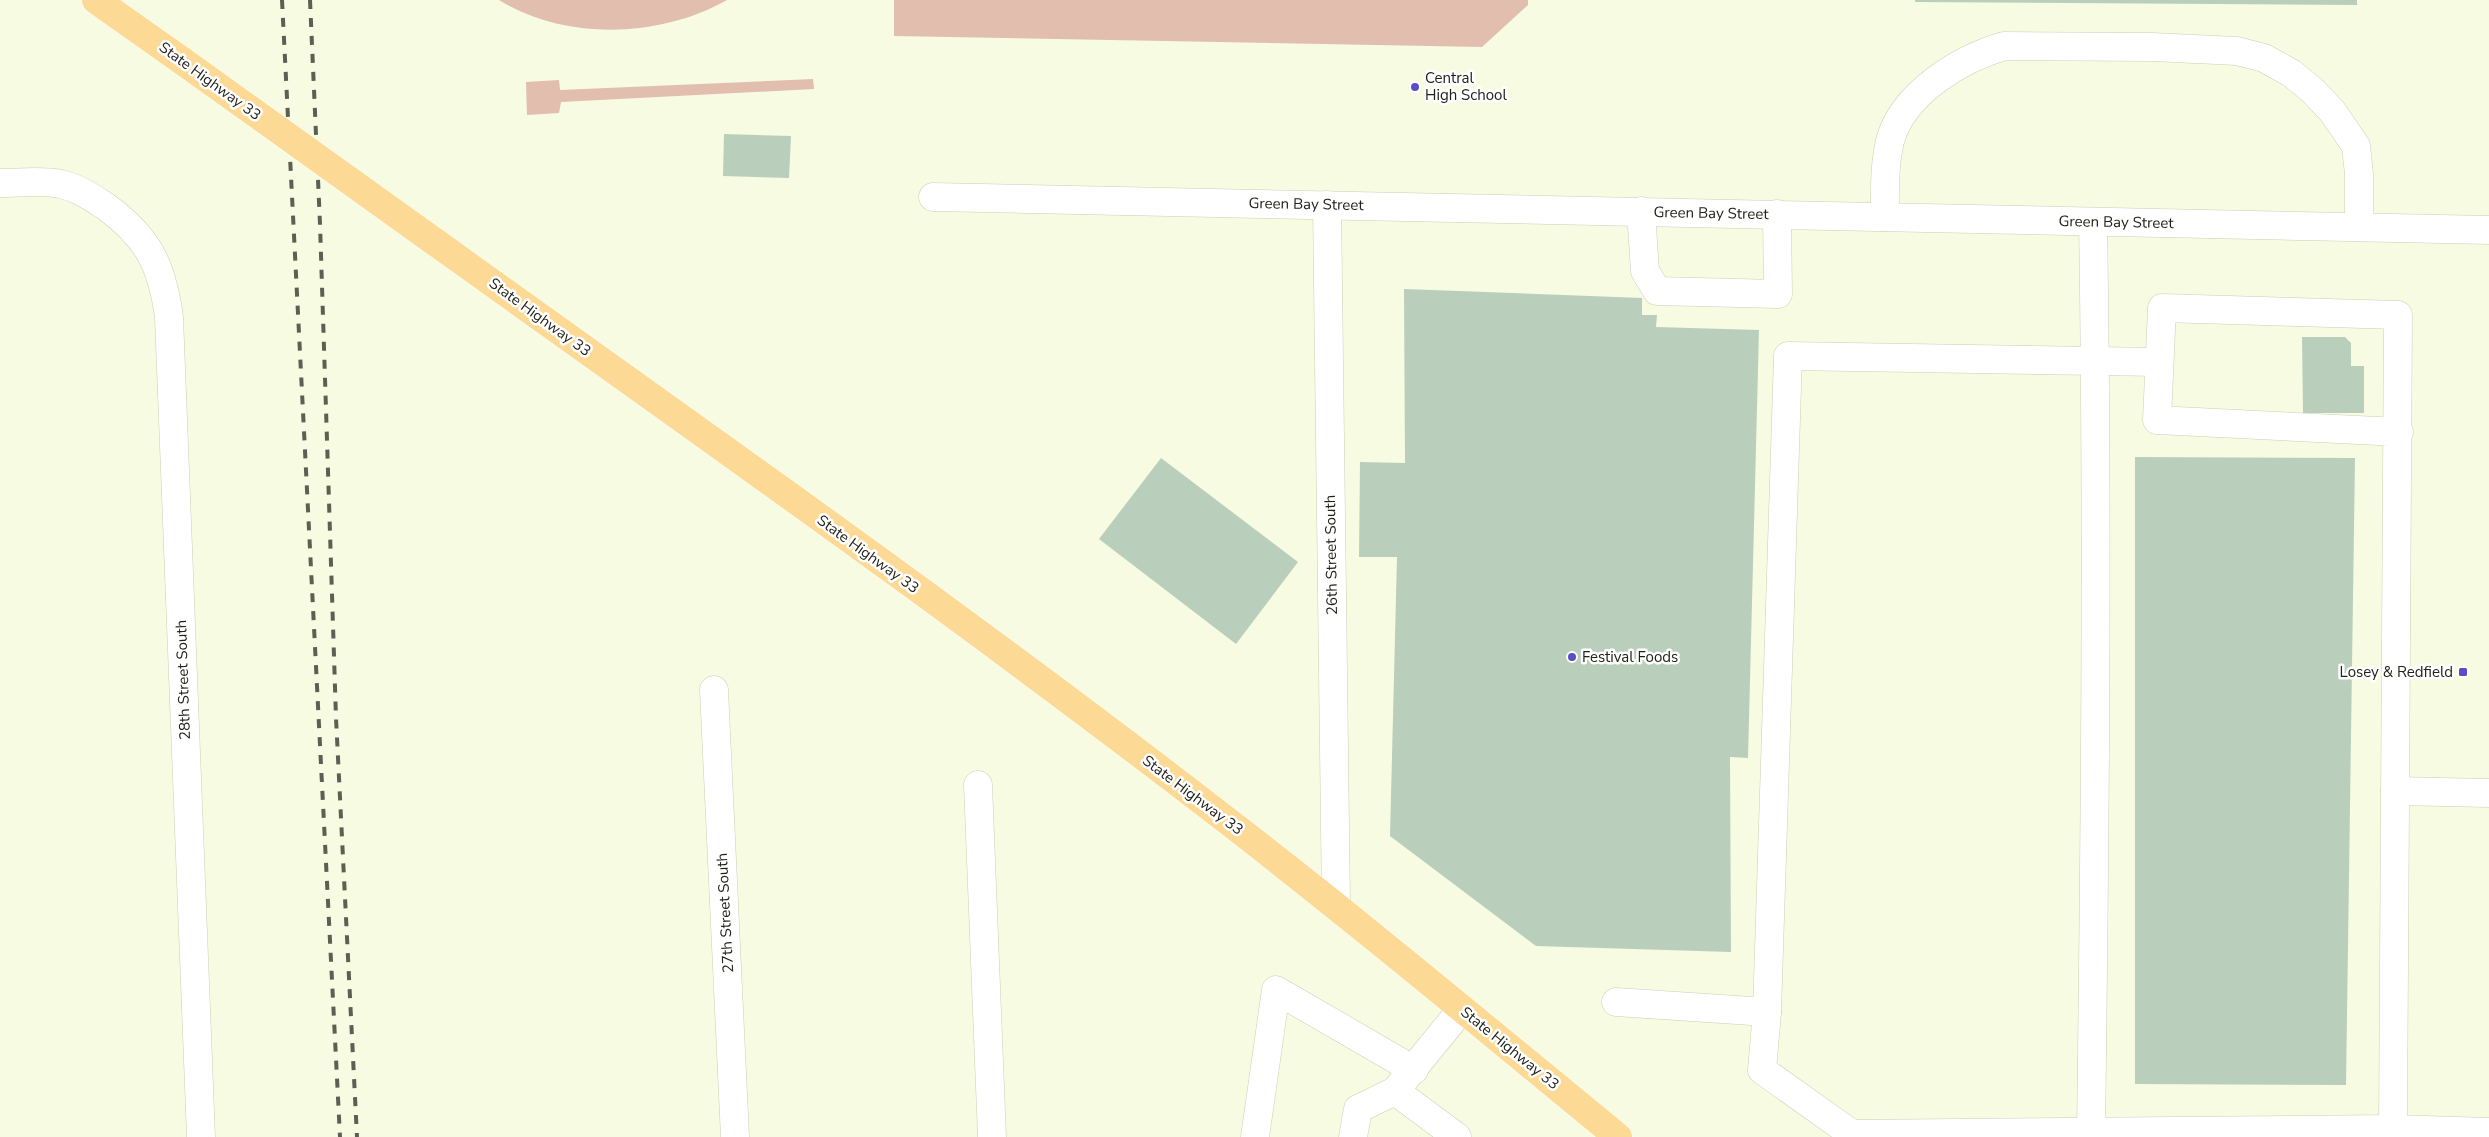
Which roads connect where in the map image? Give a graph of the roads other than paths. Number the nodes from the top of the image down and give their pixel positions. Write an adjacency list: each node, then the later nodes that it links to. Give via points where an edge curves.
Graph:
1 (96, 0): 18 (main road, State Highway 33, bridge, via 954,615)
2 (0, 183): 27 (street, 28th Street South, via 59,183 78,189 135,231 154,259 165,286 169,317)
3 (933, 196): 4 (street, Green Bay Street)
4 (1327, 205): 5 (street, Green Bay Street); 18 (street, 26th Street South)
5 (1641, 211): 6 (street, Green Bay Street); 6 (street, via 1645,271 1657,291 1778,294)
6 (1778, 214): 7 (street, Green Bay Street)
7 (1885, 217): 8 (street, Green Bay Street); 9 (street, via 1885,164 1891,139 1898,122 1935,79 1984,52 2004,46 2152,47 2237,51 2264,58 2312,90 2332,111 2356,146)
8 (2093, 222): 9 (street, Green Bay Street); 11 (street)
9 (2359, 227): 10 (street, Green Bay Street)
10 (2489, 230)
11 (2096, 362): 12 (street); 21 (street, via 1788,356); 26 (street)
12 (2159, 362): 13 (street, via 2158,420); 13 (street, via 2162,308 2398,315)
13 (2399, 432): 16 (street)
14 (714, 690): 28 (street, 27th Street South)
15 (978, 786): 29 (street)
16 (2396, 792): 17 (street); 24 (street)
17 (2489, 793)
18 (1336, 905): 20 (main road, State Highway 33)
19 (1616, 1002): 21 (street)
20 (1462, 1009): 22 (street); 33 (main road, State Highway 33)
21 (1767, 1012): 26 (street, via 1762,1070 1852,1134)
22 (1414, 1070): 23 (street); 30 (street, via 1276,990)
23 (1395, 1091): 31 (street, via 1358,1109); 32 (street)
24 (2393, 1129): 25 (street); 26 (street)
25 (2489, 1132)
26 (2089, 1135)
27 (201, 1137)
28 (735, 1137)
29 (992, 1137)
30 (1255, 1137)
31 (1353, 1137)
32 (1457, 1137)
33 (1618, 1137)

